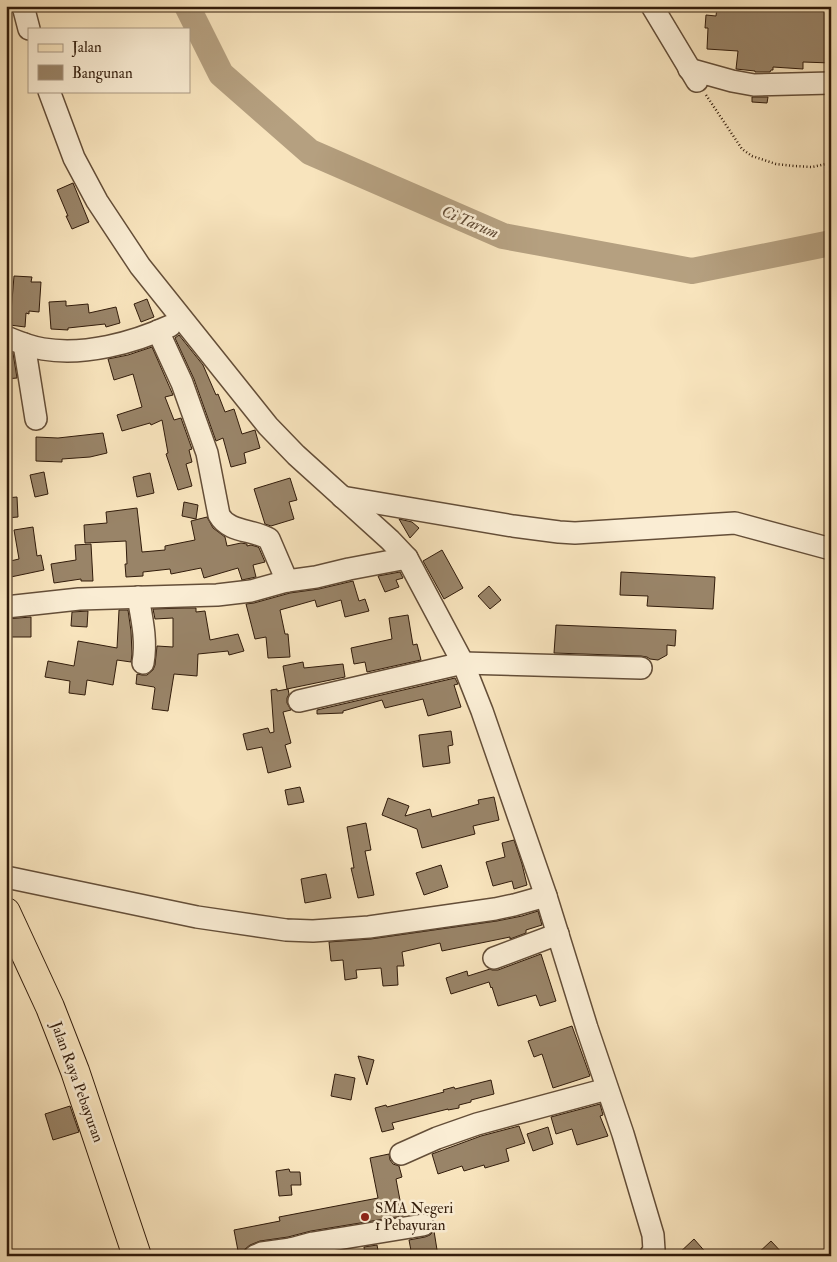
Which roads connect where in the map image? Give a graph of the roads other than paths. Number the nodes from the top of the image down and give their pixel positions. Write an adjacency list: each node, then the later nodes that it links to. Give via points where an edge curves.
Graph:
1 (23, 6): 3 (street)
2 (652, 6): 4 (street, via 694,76 754,85)
3 (29, 28)
4 (831, 83)
5 (49, 92): 6 (street, via 74,158 97,201 140,266)
6 (182, 320): 7 (street); 10 (street, via 268,426)
7 (158, 331): 8 (street, via 89,350 43,349); 13 (street, via 182,383 207,453 219,515 228,525 269,539)
8 (15, 341): 9 (street)
9 (36, 419)
10 (342, 498): 11 (street, via 559,532 735,523); 12 (street)
11 (831, 548)
12 (407, 558): 13 (street, via 316,578); 17 (street)
13 (287, 581): 14 (street, via 225,594)
14 (138, 597): 15 (street); 16 (street, via 143,620)
15 (6, 607)
16 (143, 663)
17 (463, 663): 18 (street); 19 (street); 21 (street)
18 (641, 668)
19 (299, 701)
20 (6, 878): 21 (street, via 196,917 313,931 369,927 495,909)
21 (546, 896): 23 (street)
22 (6, 912): 29 (main road, Jalan Raya Pebayuran, via 50,1007 75,1071)
23 (558, 934): 24 (street); 25 (street)
24 (494, 958)
25 (607, 1089): 26 (street, via 477,1124); 31 (street, via 654,1235 654,1250)
26 (401, 1154)
27 (423, 1225): 28 (street, via 313,1243)
28 (292, 1252): 30 (street)
29 (137, 1256)
30 (255, 1256)
31 (650, 1256)

